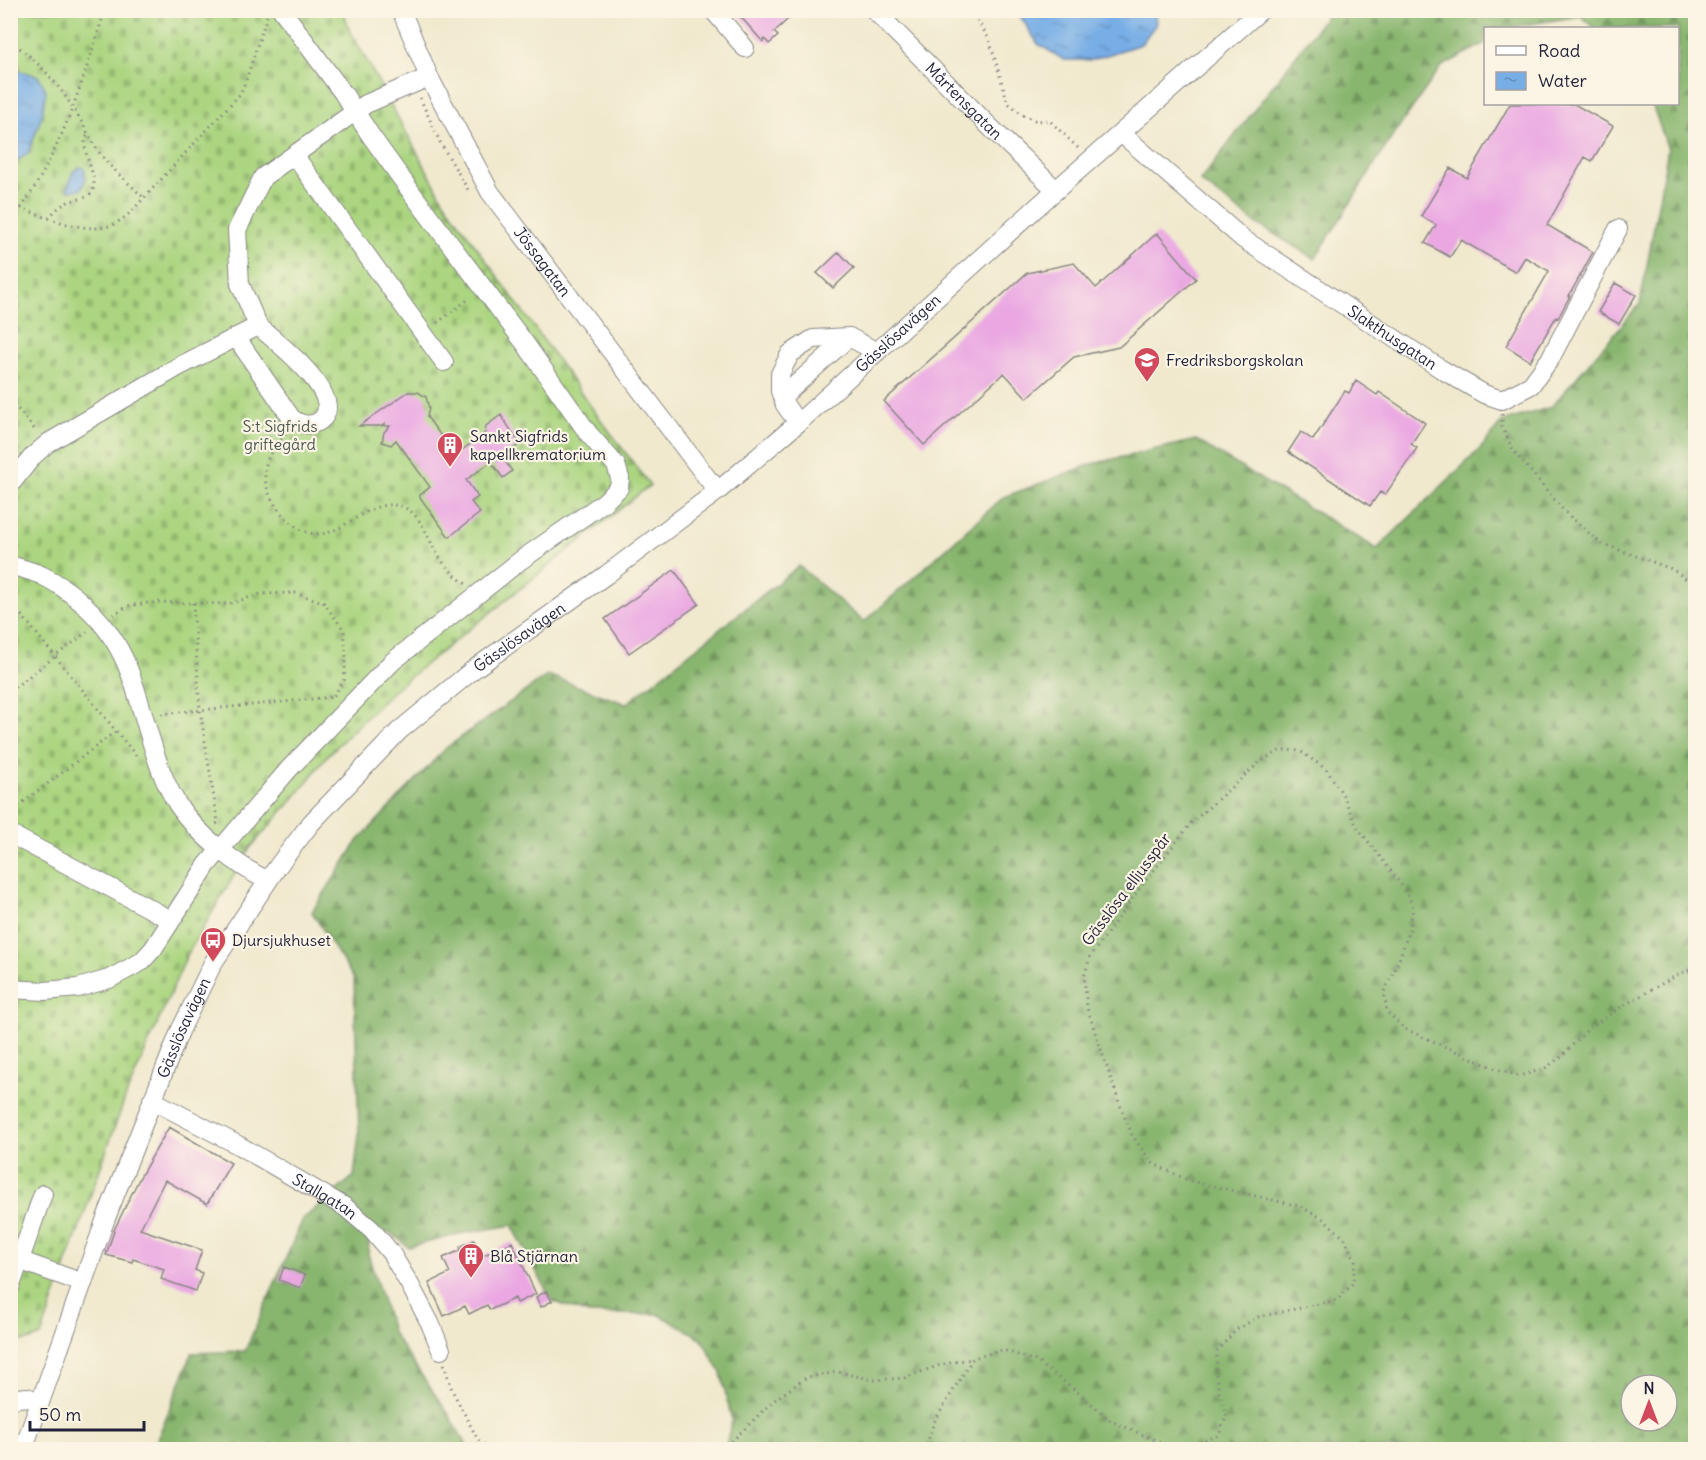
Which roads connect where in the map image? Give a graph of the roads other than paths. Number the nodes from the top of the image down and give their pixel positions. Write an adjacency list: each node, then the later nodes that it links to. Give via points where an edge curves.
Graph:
1 (282, 10): 8 (street)
2 (401, 10): 7 (street, Jössagatan)
3 (713, 10): 6 (street)
4 (874, 10): 11 (street, Mårtensgatan)
5 (1261, 10): 9 (street, Gässlösavägen)
6 (745, 48)
7 (429, 76): 8 (street); 21 (street, Jössagatan, via 490,192)
8 (354, 112): 10 (street); 24 (street, via 588,433 616,465 619,488 392,662 289,769)
9 (1122, 134): 11 (street, Gässlösavägen); 12 (street, Slakthusgatan, via 1244,239 1441,369 1502,400 1531,385 1550,359)
10 (294, 155): 13 (street, via 263,177 237,230 240,284); 17 (street)
11 (1056, 190): 16 (street, Gässlösavägen)
12 (1618, 229)
13 (258, 326): 14 (street); 14 (street, via 295,358 327,399 324,418 313,425 292,418)
14 (236, 337): 20 (street, via 48,443)
15 (849, 337): 16 (street); 18 (street); 18 (street, via 813,339 790,354 780,374)
16 (877, 352): 19 (street, Gässlösavägen)
17 (444, 362)
18 (782, 397): 19 (street)
19 (798, 423): 21 (street, Gässlösavägen)
20 (10, 485)
21 (719, 490): 25 (street, Gässlösavägen, via 616,569 474,669 399,731 311,824)
22 (10, 565): 24 (street, via 42,575 62,588 100,622 115,642 129,672 160,769 177,803 192,825)
23 (10, 834): 26 (street)
24 (221, 849): 25 (street, via 245,869); 26 (street)
25 (268, 881): 28 (street, Gässlösavägen, via 213,963)
26 (171, 920): 27 (street, via 141,962 109,979 78,988)
27 (10, 989)
28 (152, 1100): 31 (street, Gässlösavägen); 33 (street, Stallgatan, via 345,1207 371,1229 410,1285)
29 (43, 1194): 30 (street)
30 (15, 1258): 31 (street); 32 (street)
31 (83, 1282): 35 (street, Gässlösavägen)
32 (10, 1288)
33 (441, 1350)
34 (10, 1399): 35 (street, via 27,1397)
35 (40, 1402): 36 (street, Gässlösavägen)
36 (23, 1449)

